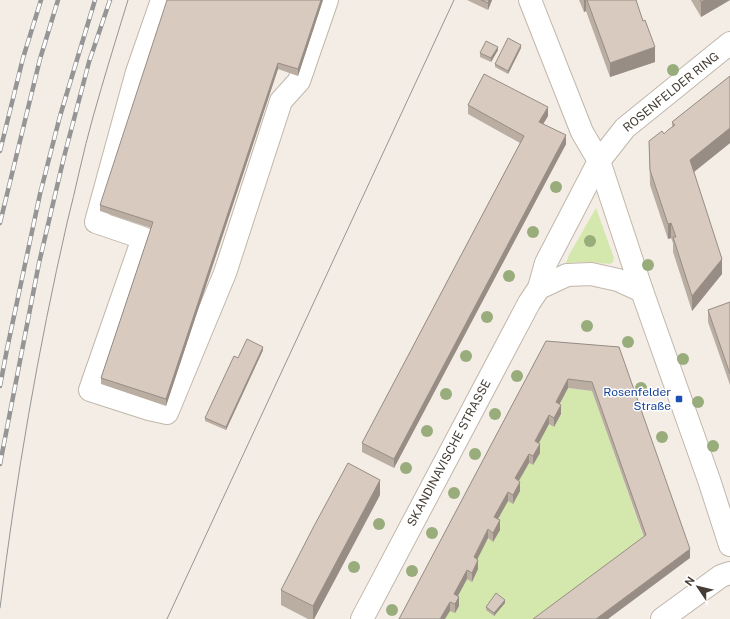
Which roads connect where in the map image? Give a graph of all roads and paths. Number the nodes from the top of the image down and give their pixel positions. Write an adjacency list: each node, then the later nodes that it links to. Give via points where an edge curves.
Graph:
1 (162, 0): 2 (street, via 137,72 96,222 143,238 90,390 168,413 225,273 281,101 299,81)
2 (327, 0)
3 (530, 0): 5 (street, via 582,132)
4 (730, 43): 5 (street, ROSENFELDER RING, via 625,128)
5 (599, 161): 6 (street, SKANDINAVISCHE STRASSE, via 546,263); 7 (street)
6 (539, 288): 7 (street, SKANDINAVISCHE STRASSE, via 567,275 591,274 618,280); 10 (street, SKANDINAVISCHE STRASSE, via 528,303)
7 (642, 291): 8 (street)
8 (730, 545)
9 (730, 573): 11 (street, via 721,576)
10 (362, 619)
11 (662, 619)

